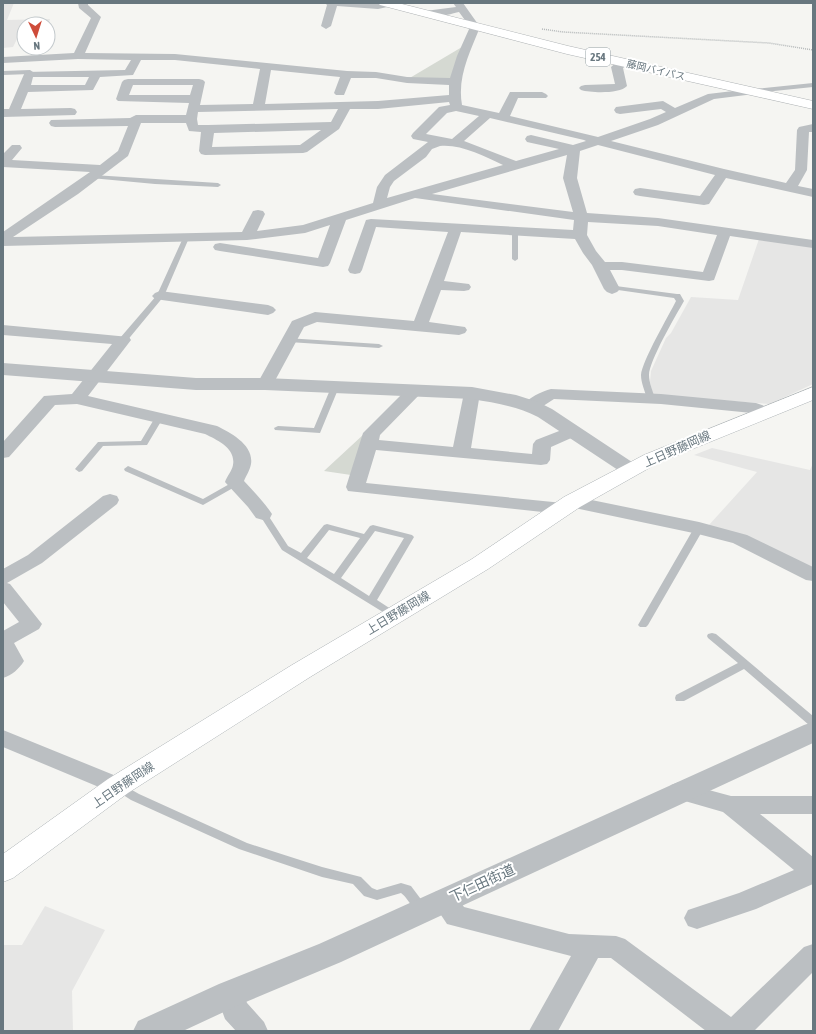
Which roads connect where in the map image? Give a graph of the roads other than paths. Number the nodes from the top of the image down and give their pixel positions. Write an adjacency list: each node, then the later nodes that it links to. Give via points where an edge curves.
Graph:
1 (83, 3): 10 (street, via 83,6 96,17)
2 (330, 3): 3 (street)
3 (335, 3): 4 (street, via 378,6); 7 (street, via 332,5)
4 (386, 4): 6 (main road, 藤岡バイパス / 254)
5 (460, 6): 6 (street, via 448,12); 8 (street)
6 (425, 14): 8 (main road, 藤岡バイパス / 254)
7 (326, 26)
8 (476, 28): 13 (main road, 藤岡バイパス / 254); 20 (street, via 458,66)
9 (138, 55): 10 (street); 14 (street); 17 (street, via 129,73)
10 (78, 56): 11 (street)
11 (36, 58): 12 (street); 16 (street)
12 (3, 60)
13 (622, 63): 23 (street, via 617,67 621,86); 25 (main road, 藤岡バイパス / 254)
14 (266, 66): 18 (street); 31 (street)
15 (3, 73): 16 (lane)
16 (30, 73): 17 (street); 24 (street)
17 (96, 73): 24 (street, via 89,88)
18 (347, 74): 19 (street); 26 (street)
19 (407, 80): 20 (street); 22 (street)
20 (456, 82): 28 (street)
21 (813, 85): 25 (lane)
22 (394, 87)
23 (585, 88)
24 (23, 89): 36 (street)
25 (750, 92): 29 (main road, 藤岡バイパス / 254); 35 (street, via 712,96)
26 (340, 93)
27 (542, 96): 39 (street, via 514,94)
28 (455, 102): 30 (street); 37 (street); 46 (street, via 443,110 417,136)
29 (813, 105)
30 (346, 107): 31 (street); 41 (street)
31 (258, 108): 32 (street)
32 (193, 109): 32 (street, via 199,82 128,82 122,99); 38 (street); 43 (street, via 193,128)
33 (620, 110): 35 (street, via 663,105)
34 (71, 112): 36 (street)
35 (675, 112): 45 (street, via 654,122)
36 (8, 113)
37 (487, 115): 39 (street); 46 (street)
38 (137, 117): 40 (street); 51 (street, via 124,153)
39 (503, 117): 45 (street)
40 (55, 123)
41 (335, 126): 43 (street); 43 (street, via 303,149 205,152)
42 (813, 128): 54 (street, via 803,130 801,170)
43 (208, 129)
44 (531, 139): 48 (street)
45 (597, 141): 48 (street); 52 (street)
46 (450, 142): 50 (street, via 489,154); 58 (street, via 427,147 422,154 396,172 386,182)
47 (16, 148): 49 (street)
48 (574, 149): 50 (street); 60 (street, via 570,178)
49 (3, 163): 51 (street)
50 (513, 165): 57 (street)
51 (98, 173): 53 (lane, via 155,182); 68 (street)
52 (724, 173): 54 (street); 55 (street, via 704,201)
53 (218, 185)
54 (790, 188): 56 (street)
55 (640, 192)
56 (813, 193)
57 (412, 194): 58 (street); 60 (street)
58 (380, 205): 61 (street)
59 (258, 214): 67 (street)
60 (581, 217): 64 (street, via 658,222); 66 (street)
61 (340, 218): 65 (street, via 305,230); 73 (street, via 323,263)
62 (456, 228): 63 (street); 76 (street, via 371,223); 77 (street)
63 (515, 231): 66 (street); 74 (lane)
64 (725, 232): 71 (street); 75 (street, via 710,277 622,266)
65 (272, 234): 67 (street); 73 (street)
66 (580, 235): 75 (street)
67 (247, 236): 69 (street)
68 (3, 238)
69 (186, 238): 70 (street); 80 (lane)
70 (3, 242)
71 (813, 244)
72 (220, 247): 73 (street)
73 (255, 252)
74 (514, 259)
75 (601, 266): 79 (street)
76 (355, 270)
77 (435, 285): 78 (street); 82 (street)
78 (464, 287)
79 (612, 288): 96 (lane, via 677,296 680,301 645,373)
80 (160, 296): 81 (street); 85 (lane)
81 (268, 310)
82 (420, 326): 84 (street); 86 (street, via 315,316 298,324)
83 (3, 330): 85 (street)
84 (459, 330)
85 (123, 340): 89 (street)
86 (289, 340): 87 (lane); 90 (street)
87 (379, 346)
88 (3, 370): 89 (street)
89 (94, 375): 90 (street, via 196,384); 95 (street)
90 (265, 384): 91 (street)
91 (335, 387): 92 (street); 100 (lane, via 317,431)
92 (415, 391): 93 (street); 102 (street, via 372,433)
93 (472, 393): 97 (street, via 509,399); 104 (street)
94 (813, 393): 98 (main road, 上日野藤岡線)
95 (76, 399): 99 (street); 103 (street, via 50,400)
96 (651, 399): 97 (street, via 551,394); 98 (street, via 756,408)
97 (530, 406): 101 (street)
98 (764, 412): 107 (main road, 上日野藤岡線, via 651,459)
99 (159, 418): 105 (lane, via 144,443 101,444); 108 (street, via 211,430 229,439 240,452 242,464 234,482)
100 (278, 428)
101 (572, 432): 104 (street, via 542,444 541,460); 107 (street)
102 (368, 444): 104 (street); 110 (street, via 355,487)
103 (3, 453)
104 (461, 453)
105 (79, 469)
106 (128, 469): 108 (lane, via 203,502)
107 (631, 470): 110 (main road, 上日野藤岡線)
108 (236, 484): 111 (street)
109 (110, 500): 116 (street, via 35,559)
110 (567, 505): 112 (street); 120 (main road, 上日野藤岡線, via 480,564)
111 (263, 514): 114 (lane, via 285,548)
112 (698, 528): 115 (street, via 740,540); 121 (lane)
113 (366, 537): 114 (lane, via 327,527); 117 (lane); 119 (lane, via 373,528 409,537)
114 (302, 558): 117 (lane)
115 (813, 575)
116 (3, 578)
117 (336, 579): 119 (lane)
118 (3, 588): 123 (street, via 32,624)
119 (371, 601): 120 (lane)
120 (394, 615): 131 (main road, 上日野藤岡線)
121 (643, 625)
122 (712, 636): 125 (lane)
123 (3, 640)
124 (3, 643): 126 (street, via 13,661)
125 (745, 664): 127 (lane); 128 (lane)
126 (3, 670)
127 (680, 698)
128 (813, 722)
129 (813, 732): 132 (street, 下仁田街道)
130 (3, 738): 131 (street)
131 (118, 786): 135 (main road, 上日野藤岡線); 137 (lane, via 135,797 243,846 322,872 357,880 368,892 377,895 401,888)
132 (679, 791): 133 (street); 137 (street, 下仁田街道)
133 (731, 805): 134 (street); 136 (street)
134 (813, 805)
135 (3, 870)
136 (813, 872): 138 (street, via 747,901)
137 (434, 905): 139 (street, via 456,916 569,945); 141 (street, 下仁田街道, via 330,953)
138 (697, 918)
139 (591, 946): 144 (street); 145 (street, via 616,947)
140 (813, 955): 146 (street)
141 (230, 994): 142 (street, 下仁田街道); 143 (street, via 235,1010)
142 (149, 1031)
143 (254, 1031)
144 (543, 1031)
145 (728, 1031)
146 (735, 1031)

